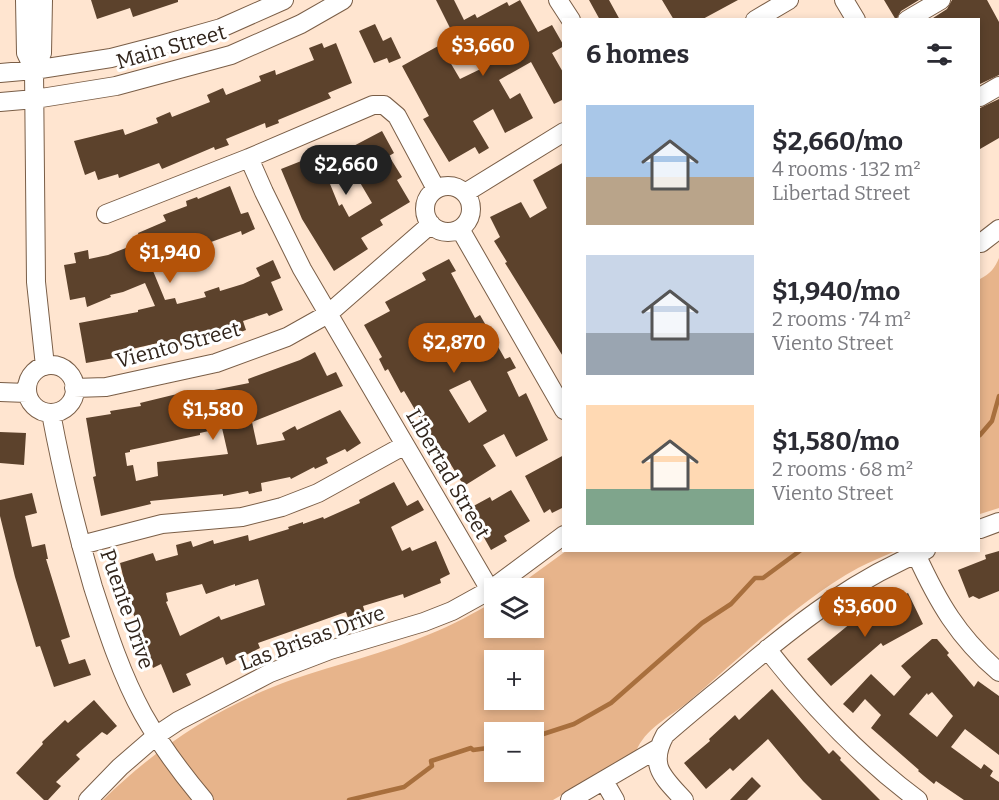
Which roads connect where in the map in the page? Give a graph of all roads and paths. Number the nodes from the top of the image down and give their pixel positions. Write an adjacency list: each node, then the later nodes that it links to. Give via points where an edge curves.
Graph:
1 (25, 0): 13 (street, via 26,53)
2 (43, 0): 13 (street, via 42,53)
3 (284, 0): 13 (street, Main Street, via 221,28 161,45 111,58)
4 (343, 0): 17 (street, Main Street, via 301,24 231,55 117,86)
5 (558, 0): 9 (street)
6 (789, 0): 10 (street)
7 (844, 0): 11 (street)
8 (941, 0): 12 (street)
9 (570, 18)
10 (758, 18)
11 (855, 18)
12 (910, 18)
13 (34, 70): 14 (street, Main Street); 17 (street)
14 (0, 73)
15 (999, 86): 16 (street)
16 (980, 97)
17 (35, 99): 18 (street, Main Street); 29 (street, via 36,282)
18 (0, 102)
19 (562, 133): 22 (street)
20 (249, 158): 21 (street, via 361,109 384,105 397,116); 23 (street); 28 (street, Libertad Street, via 297,260)
21 (436, 189): 22 (street, via 454,186); 24 (street, via 426,201)
22 (465, 192): 25 (street, via 471,212)
23 (106, 214)
24 (431, 224): 25 (street, via 444,232); 28 (street, Viento Street)
25 (460, 229): 33 (street)
26 (999, 229): 27 (street)
27 (980, 244)
28 (328, 314): 30 (street, Viento Street, via 287,337 216,363 106,387); 35 (street, Libertad Street)
29 (45, 366): 30 (street, via 65,370); 32 (street, via 29,378)
30 (75, 388): 34 (street, via 68,406)
31 (0, 392): 32 (street)
32 (27, 393): 34 (street, via 37,409)
33 (562, 407)
34 (51, 413): 39 (street, Puente Drive)
35 (405, 445): 39 (street, via 318,493 282,507 242,517 162,524); 42 (street, Libertad Street)
36 (999, 522): 37 (street)
37 (980, 529)
38 (562, 537): 41 (street, Las Brisas Drive)
39 (81, 545): 46 (street, Puente Drive, via 118,663)
40 (921, 553): 44 (street, via 855,585); 45 (street, via 938,601 981,657)
41 (506, 578)
42 (484, 580)
43 (484, 593): 46 (street, Las Brisas Drive, via 424,622 270,673)
44 (766, 649): 47 (street, via 665,735); 54 (street, via 848,742)
45 (999, 672)
46 (157, 735): 49 (street, Las Brisas Drive); 50 (street, Puente Drive)
47 (657, 750): 48 (street); 53 (street, via 657,763 666,781)
48 (604, 781): 51 (street); 52 (street)
49 (88, 800)
50 (204, 800)
51 (570, 800)
52 (615, 800)
53 (684, 800)
54 (918, 800)

